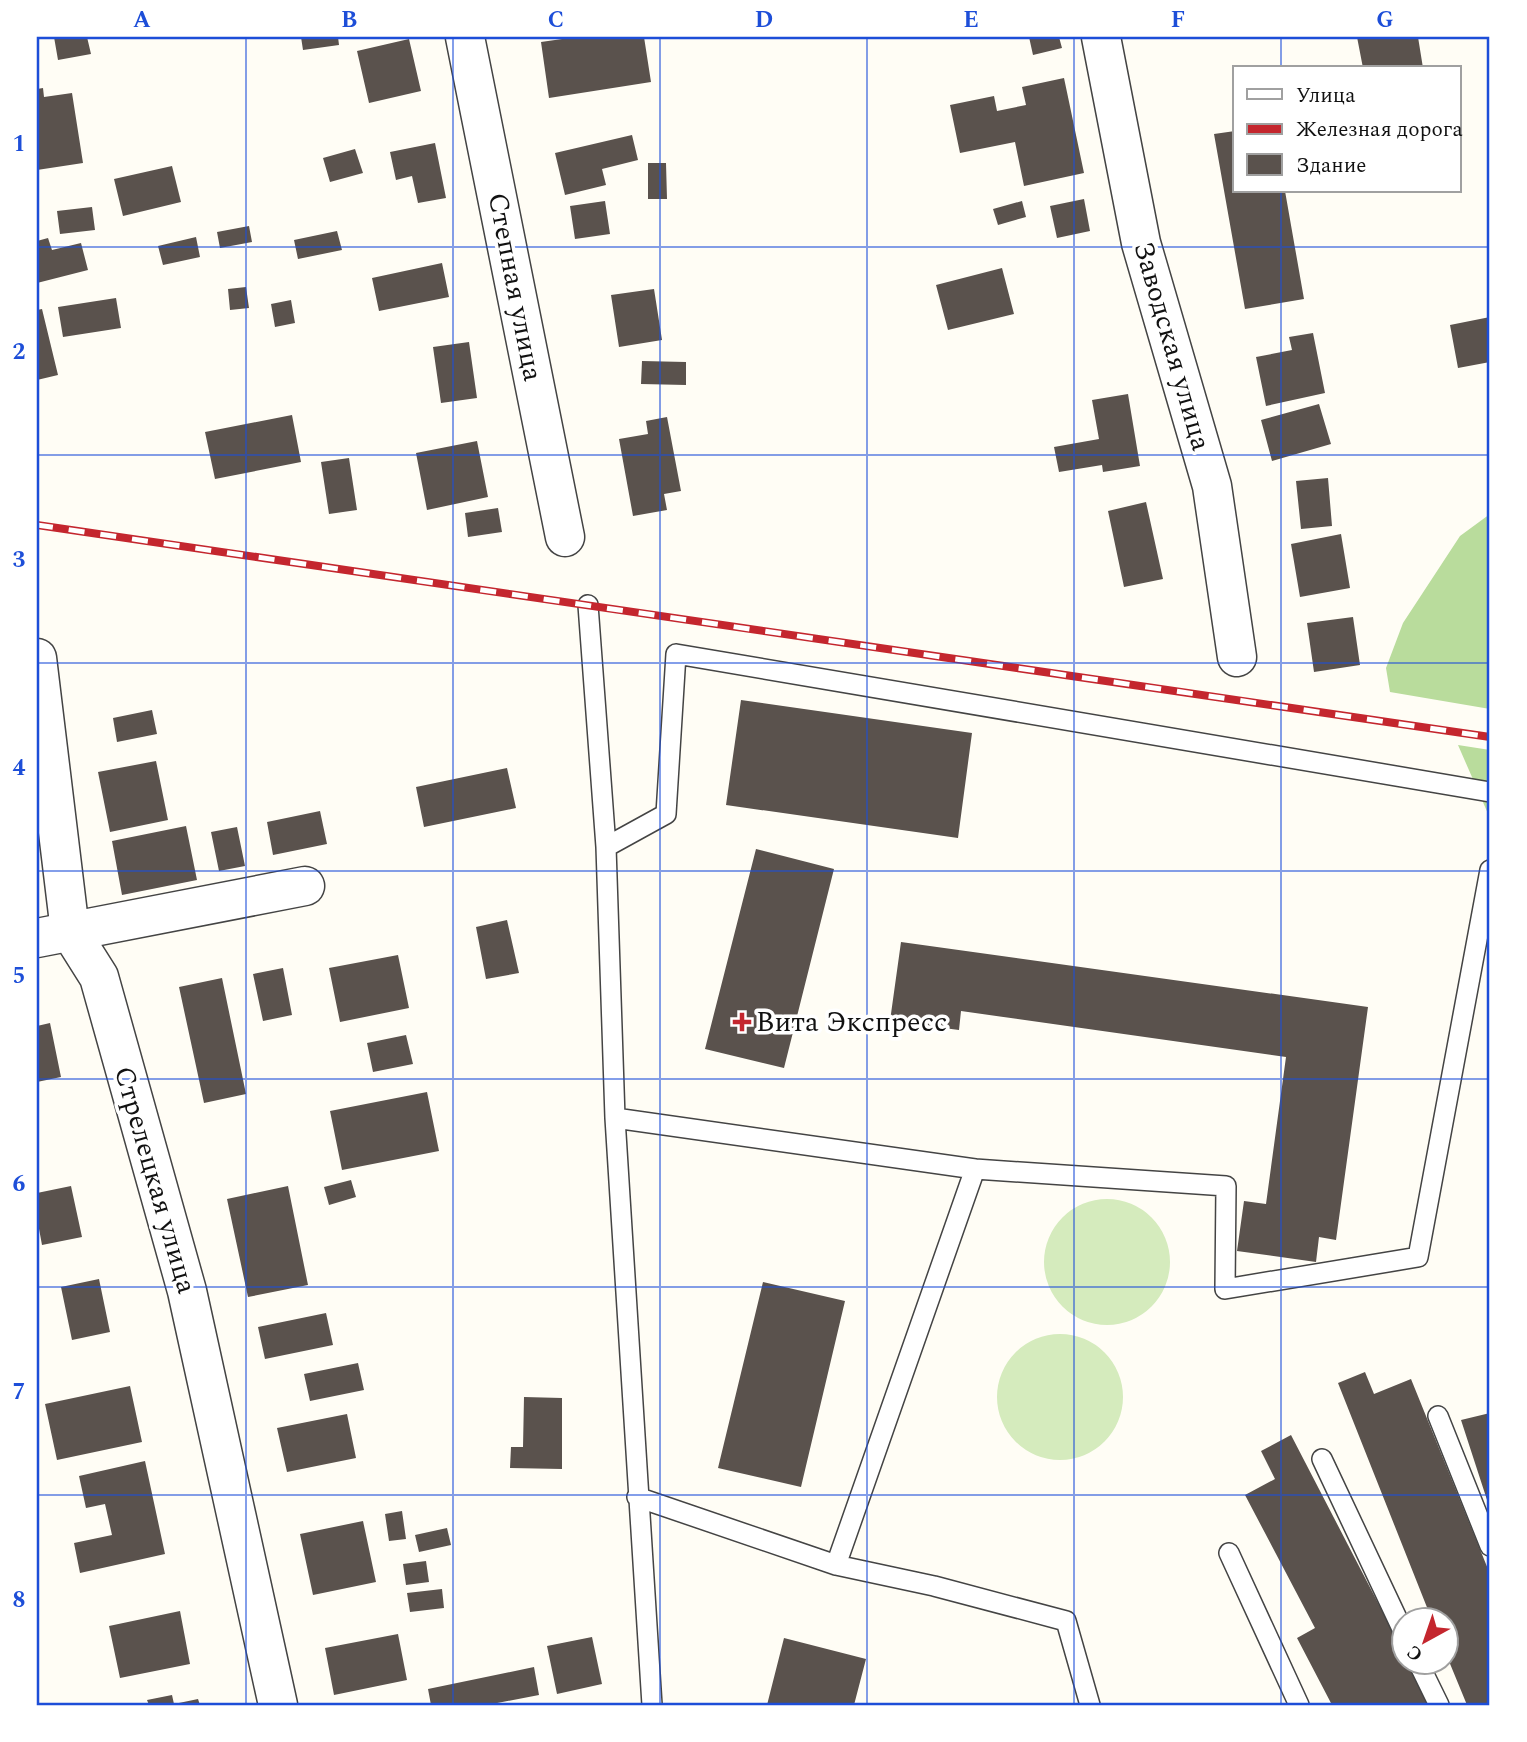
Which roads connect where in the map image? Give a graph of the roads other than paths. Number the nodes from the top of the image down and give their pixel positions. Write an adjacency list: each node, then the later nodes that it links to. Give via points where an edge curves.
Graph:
1 (466, 37): 3 (street, Степная улица)
2 (1101, 37): 5 (street, Заводская улица, via 1141,243 1212,486)
3 (565, 537)
4 (588, 605): 8 (lane)
5 (1237, 657)
6 (37, 659): 11 (street, Стрелецкая улица)
7 (1490, 792): 8 (lane, via 677,654 666,814)
8 (606, 847): 12 (lane)
9 (1490, 870): 13 (lane, via 1418,1257 1225,1289 1226,1186)
10 (305, 886): 11 (street)
11 (53, 934): 22 (street, Стрелецкая улица, via 99,977 187,1291)
12 (615, 1118): 13 (lane); 16 (lane)
13 (975, 1169): 19 (lane)
14 (1438, 1416): 17 (lane)
15 (1322, 1459): 20 (lane)
16 (637, 1497): 19 (lane); 23 (lane)
17 (1490, 1546)
18 (1229, 1553): 25 (lane)
19 (836, 1565): 24 (lane, via 1066,1621)
20 (1392, 1606)
21 (1425, 1676): 26 (lane)
22 (278, 1705)
23 (652, 1705)
24 (1090, 1705)
25 (1299, 1705)
26 (1439, 1705)

